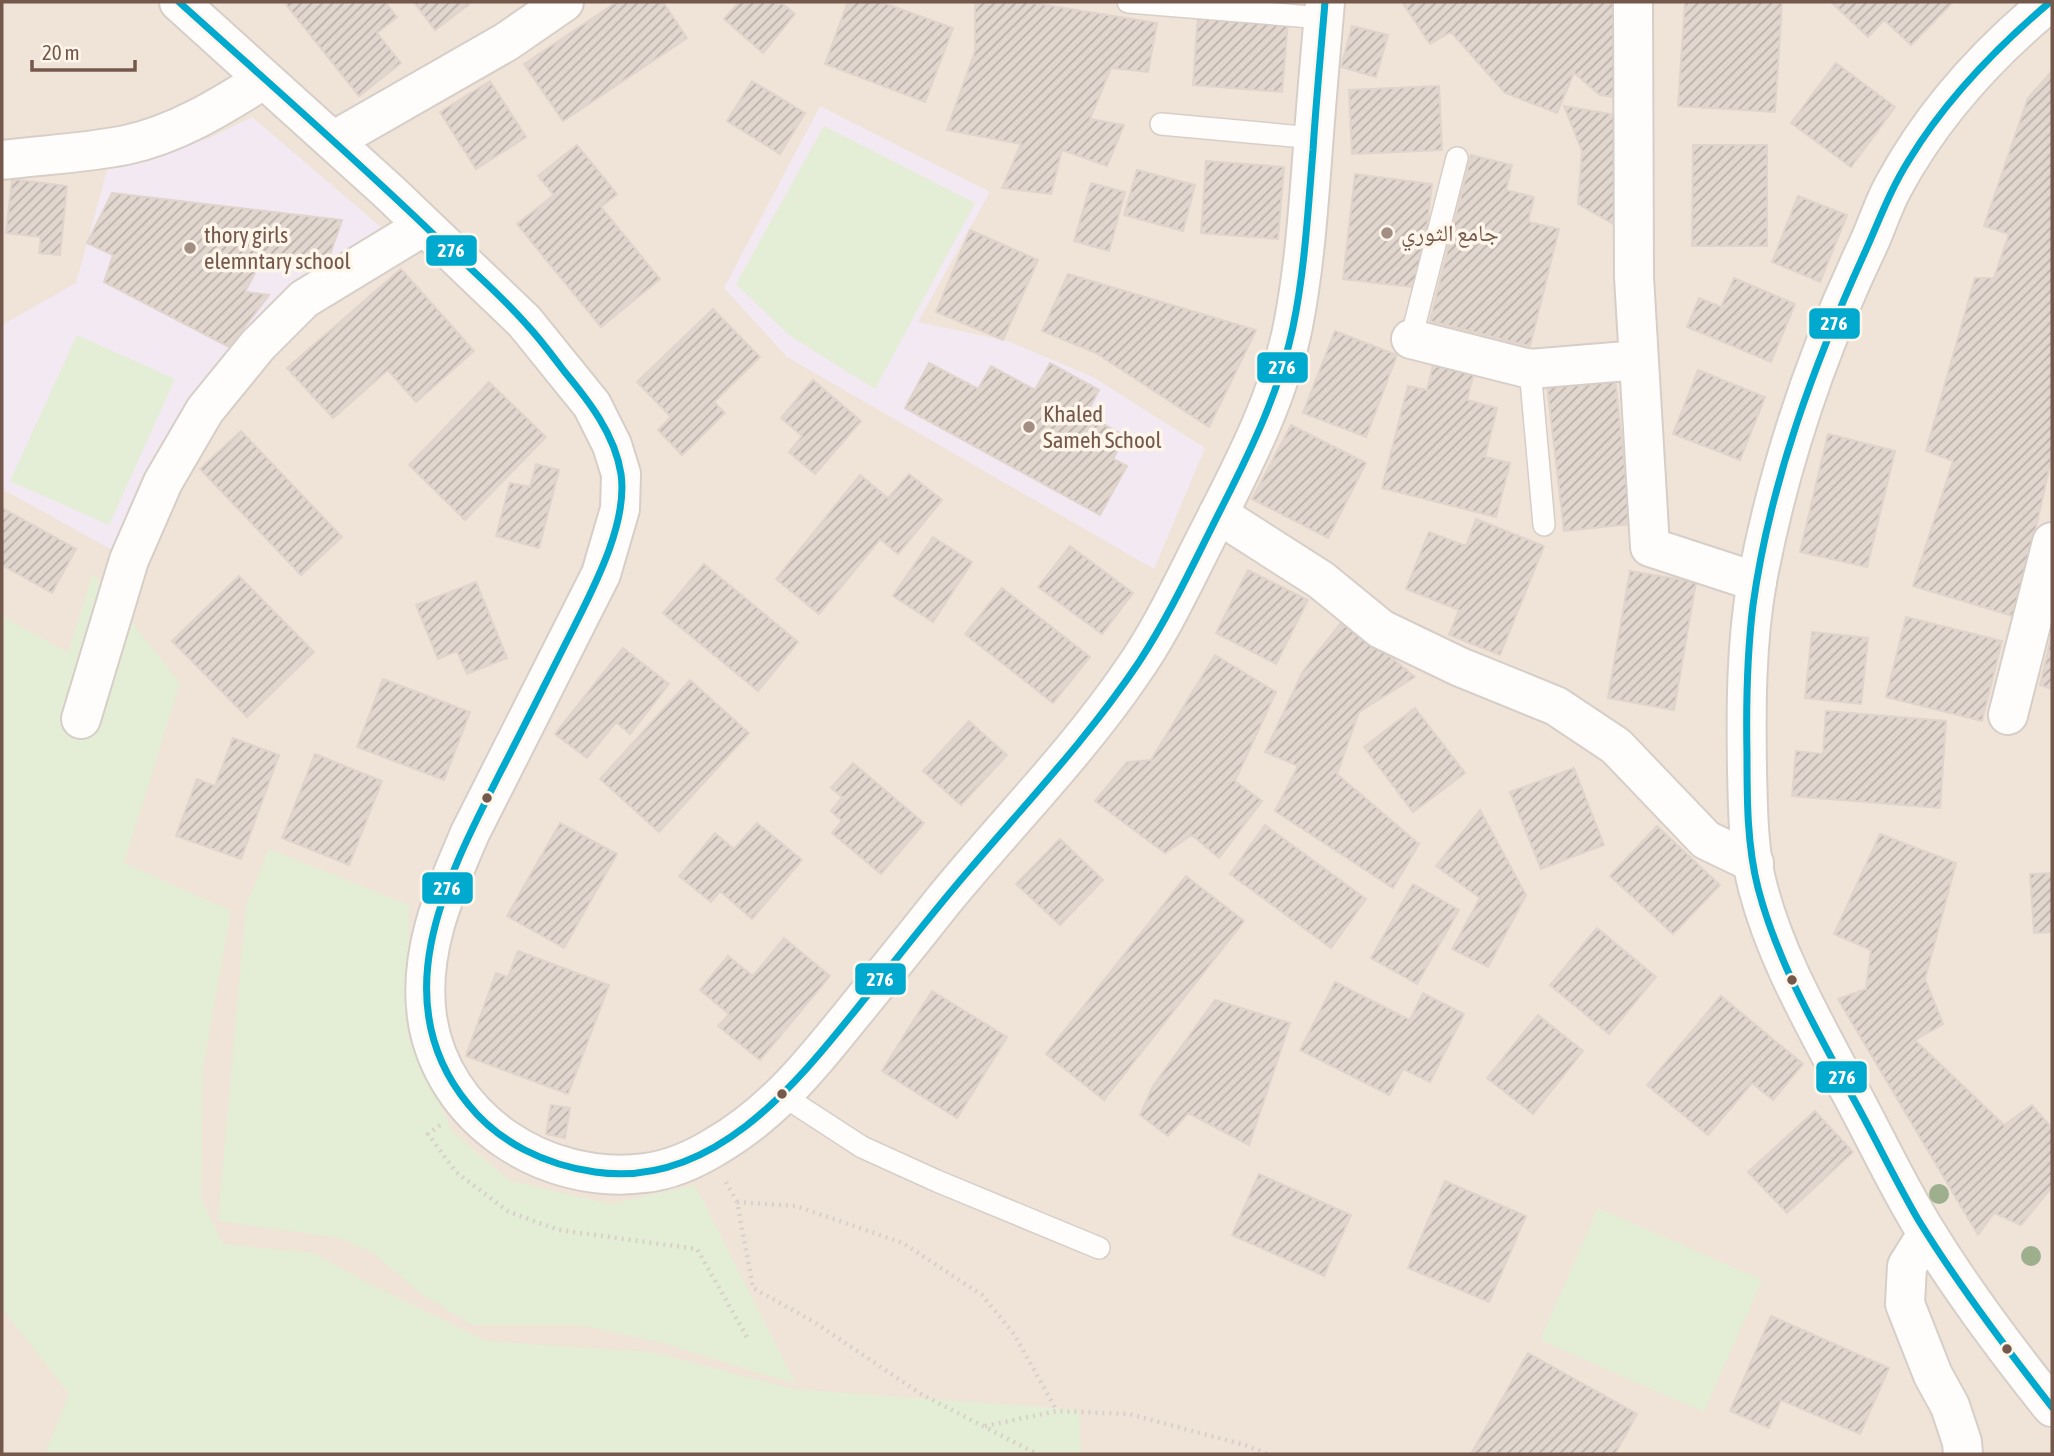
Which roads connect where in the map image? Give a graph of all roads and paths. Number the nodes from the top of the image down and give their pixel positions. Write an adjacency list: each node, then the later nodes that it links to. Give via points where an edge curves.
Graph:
1 (179, 2): 7 (street)
2 (564, 2): 10 (street, via 506,42)
3 (1137, 2): 6 (lane)
4 (1633, 2): 15 (street, via 1634,277)
5 (2050, 2): 20 (street, via 2012,34 1938,116 1892,188 1837,310 1793,435)
6 (1324, 10): 9 (street)
7 (263, 80): 10 (street); 12 (street, via 183,126 127,145)
8 (1161, 124): 9 (lane)
9 (1314, 138): 17 (street, via 1304,266 1292,331 1269,407)
10 (333, 142): 13 (street)
11 (1457, 158): 14 (lane)
12 (2, 160)
13 (424, 226): 22 (street, via 304,299 258,345 205,410 163,482 129,560); 25 (street, via 524,321 592,405 621,474 620,509 601,574 470,833 428,946 428,1020 441,1063)
14 (1411, 339): 16 (street)
15 (1639, 360): 16 (street); 20 (street, via 1650,547)
16 (1530, 369): 18 (lane)
17 (1218, 514): 23 (street, via 1321,580 1381,629 1556,706 1616,746 1706,840); 24 (street, via 1134,670 1098,718)
18 (1544, 525)
19 (2052, 542): 21 (street)
20 (1757, 582): 23 (street, via 1746,726)
21 (2008, 715)
22 (81, 719)
23 (1754, 863): 28 (street, via 1775,942 1799,995)
24 (782, 1095): 26 (street); 29 (lane, via 862,1147)
25 (467, 1105): 26 (street, via 506,1141 566,1168 647,1173); 30 (path, via 428,1133 456,1172 509,1212 559,1230 697,1249)
26 (710, 1150): 27 (path)
27 (737, 1202): 32 (path, via 796,1206 903,1243 982,1295 1014,1334); 33 (path, via 753,1288 814,1322 920,1394)
28 (1927, 1234): 31 (street, via 1997,1338); 34 (street, via 1907,1266 1905,1304 1950,1406)
29 (1099, 1248)
30 (747, 1337)
31 (2052, 1407)
32 (1057, 1411): 33 (path); 36 (path, via 1129,1414)
33 (984, 1427): 35 (path)
34 (1960, 1450)
35 (1037, 1454)
36 (1268, 1454)

